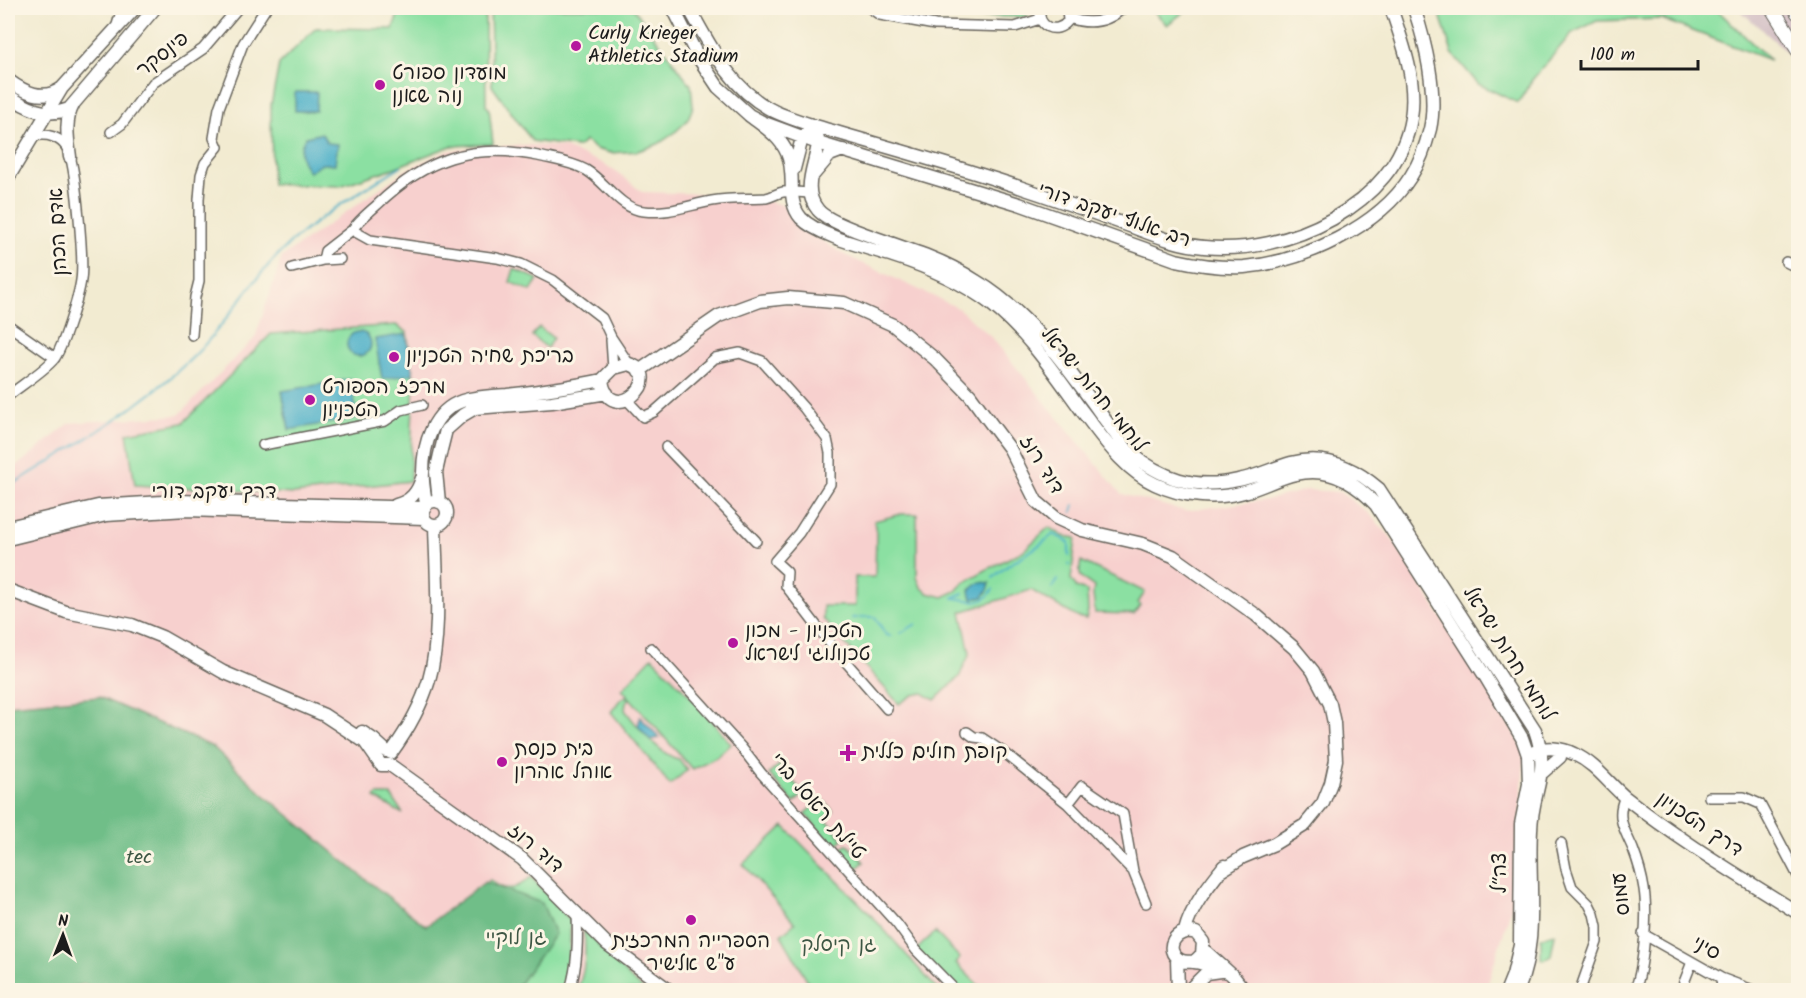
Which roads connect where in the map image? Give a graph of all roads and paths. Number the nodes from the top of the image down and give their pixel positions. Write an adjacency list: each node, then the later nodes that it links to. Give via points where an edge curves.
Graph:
1 (122, 8): 19 (street)
2 (135, 8): 19 (main road)
3 (154, 8): 25 (main road)
4 (238, 8): 29 (street, פינסקר, via 203,50 153,83 127,118)
5 (266, 8): 46 (street, via 243,44 219,108 214,138 218,147 204,163 201,175 199,281)
6 (673, 8): 27 (main road, רב אלוף יעקב דורי, via 718,87)
7 (689, 8): 28 (main road, רב אלוף יעקב דורי, via 720,61 747,93 768,108)
8 (870, 8): 18 (street, via 880,15 935,25 1015,27)
9 (1041, 8): 18 (street)
10 (1067, 8): 17 (street)
11 (1123, 8): 17 (street, via 1096,23)
12 (1391, 8): 28 (main road, רב אלוף יעקב דורי, via 1412,85 1411,118 1393,167 1352,208 1262,246 1184,245 1028,190)
13 (1414, 8): 33 (main road, רב אלוף יעקב דורי, via 1424,42 1431,93 1430,126 1412,175 1369,220 1324,245 1267,264 1221,267 1176,260 1019,204)
14 (1772, 8): 20 (main road)
15 (1795, 8): 16 (main road)
16 (1798, 13)
17 (1068, 18): 18 (street, via 1065,25 1056,29 1046,27)
18 (1040, 19)
19 (117, 27): 22 (main road)
20 (1798, 50)
21 (8, 80): 22 (main road, via 32,94 49,94)
22 (62, 88): 26 (main road)
23 (8, 96): 24 (main road)
24 (20, 104): 26 (main road); 30 (main road, via 32,121)
25 (73, 105): 26 (main road); 34 (main road, via 68,126)
26 (48, 112): 30 (main road)
27 (749, 115): 31 (main road, רב אלוף יעקב דורי); 35 (main road, לוחמי חרות ישראל, via 781,142)
28 (815, 126): 31 (main road); 32 (main road)
29 (111, 132)
30 (35, 136): 34 (street, via 57,139); 36 (main road)
31 (802, 138): 32 (main road, רב אלוף יעקב דורי); 35 (main road)
32 (818, 143): 33 (main road, רב אלוף יעקב דורי); 37 (main road)
33 (843, 150): 37 (main road, via 824,159)
34 (70, 157): 48 (street, אדם הכהן, via 77,196 82,279)
35 (793, 174): 38 (main road, לוחמי חרות ישראל)
36 (8, 178)
37 (810, 187): 38 (street); 69 (main road, לוחמי חרות ישראל, via 818,210 829,219 942,262 997,295 1039,335 1128,451 1159,473 1189,482 1221,483 1291,463 1318,460 1365,476 1391,506)
38 (792, 192): 39 (street, via 644,211 634,209 588,171 571,163 521,153 459,154 410,177); 73 (main road, לוחמי חרות ישראל, via 796,211 812,226 950,278 990,304 1028,340 1117,456 1155,484 1184,494 1224,496 1295,474 1322,472 1365,492 1485,676)
39 (352, 230): 41 (street, via 325,251); 47 (street, via 384,243 520,264 553,280 602,318)
40 (340, 259): 41 (street)
41 (323, 260): 43 (street)
42 (1786, 261): 44 (street)
43 (292, 268)
44 (1798, 268)
45 (8, 324): 48 (street)
46 (192, 334)
47 (610, 337): 49 (street); 50 (street)
48 (55, 358): 53 (street, אדם הכהן)
49 (634, 367): 50 (main road); 54 (main road, via 642,382); 85 (main road, דוד רוז, via 719,316 760,301 788,298 844,303 893,325 970,395 1010,449 1036,501 1056,518 1082,530 1143,544 1173,556 1256,615 1294,648 1330,704 1336,760 1331,783 1320,809 1305,825 1219,872 1206,892)
50 (613, 369): 51 (main road)
51 (602, 380): 52 (main road); 58 (main road, via 481,397 451,406 434,422)
52 (607, 393): 54 (main road); 59 (main road, via 475,408 463,415 446,430 436,472)
53 (8, 396)
54 (627, 400): 68 (street, via 643,417 654,412 715,358 740,353 762,361 804,408 827,439 830,484 775,561 787,572 786,586 808,616)
55 (422, 405): 56 (street, via 401,410 385,421)
56 (263, 445)
57 (666, 447): 65 (street)
58 (422, 475): 60 (main road, via 415,495); 61 (main road)
59 (439, 502): 61 (main road, via 432,501); 62 (main road, via 446,508 447,516)
60 (387, 508): 61 (main road, דרך יעקב דורי); 63 (main road, דרך יעקב דורי, via 179,501 98,506)
61 (425, 510): 62 (main road, via 429,523); 64 (main road, דרך יעקב דורי, via 187,510 106,515)
62 (435, 525): 74 (main road, via 436,627 430,678 412,722)
63 (8, 527)
64 (8, 540)
65 (756, 541)
66 (8, 590): 74 (main road, דוד רוז, via 66,612 132,625 162,637 223,672 324,715)
67 (651, 648): 98 (street, טיילת ראסל ברי, via 916,950)
68 (887, 709)
69 (1535, 730): 71 (main road, לוחמי חרות ישראל); 72 (main road)
70 (967, 732): 78 (street, via 1006,754)
71 (1542, 753): 72 (main road, דרך הטכניון); 73 (main road, דרך הטכניון); 75 (main road, צה״ל)
72 (1561, 753): 75 (main road); 76 (main road, דרך הטכניון, via 1585,760)
73 (1528, 755): 101 (main road, צה״ל, via 1529,784 1521,824 1520,945)
74 (386, 757): 83 (main road, דוד רוז, via 522,858)
75 (1543, 772): 102 (main road, צה״ל, via 1531,828 1530,947)
76 (1625, 797): 84 (main road, דרך הטכניון); 86 (street, עמוס, via 1621,823 1643,884)
77 (1709, 797): 81 (street, via 1744,797 1760,804)
78 (1068, 804): 80 (street); 80 (street, via 1082,786 1123,814)
79 (1561, 843): 103 (street, via 1572,887 1589,904 1598,927 1597,942)
80 (1132, 871): 82 (street)
81 (1798, 876)
82 (1146, 903)
83 (577, 912): 92 (main road, דוד רוז, via 608,944); 95 (street, via 578,944)
84 (1798, 913)
85 (1190, 932): 87 (main road, via 1202,940); 88 (main road, via 1178,934 1173,941 1172,950)
86 (1643, 933): 90 (street, סיני); 104 (street, עמוס)
87 (1204, 950): 89 (main road); 91 (main road)
88 (1177, 958): 89 (main road); 99 (main road)
89 (1194, 962): 91 (main road); 94 (main road)
90 (1692, 962): 93 (street, סיני); 105 (street)
91 (1227, 972): 94 (main road, via 1210,971); 100 (main road)
92 (646, 974): 96 (main road, דוד רוז); 97 (main road, דוד רוז)
93 (1721, 978): 106 (street); 107 (street, סיני)
94 (1192, 989)
95 (570, 990)
96 (661, 990)
97 (669, 990)
98 (956, 990)
99 (1178, 990)
100 (1244, 990)
101 (1507, 990)
102 (1518, 990)
103 (1580, 990)
104 (1635, 990)
105 (1681, 990)
106 (1722, 990)
107 (1753, 990)

